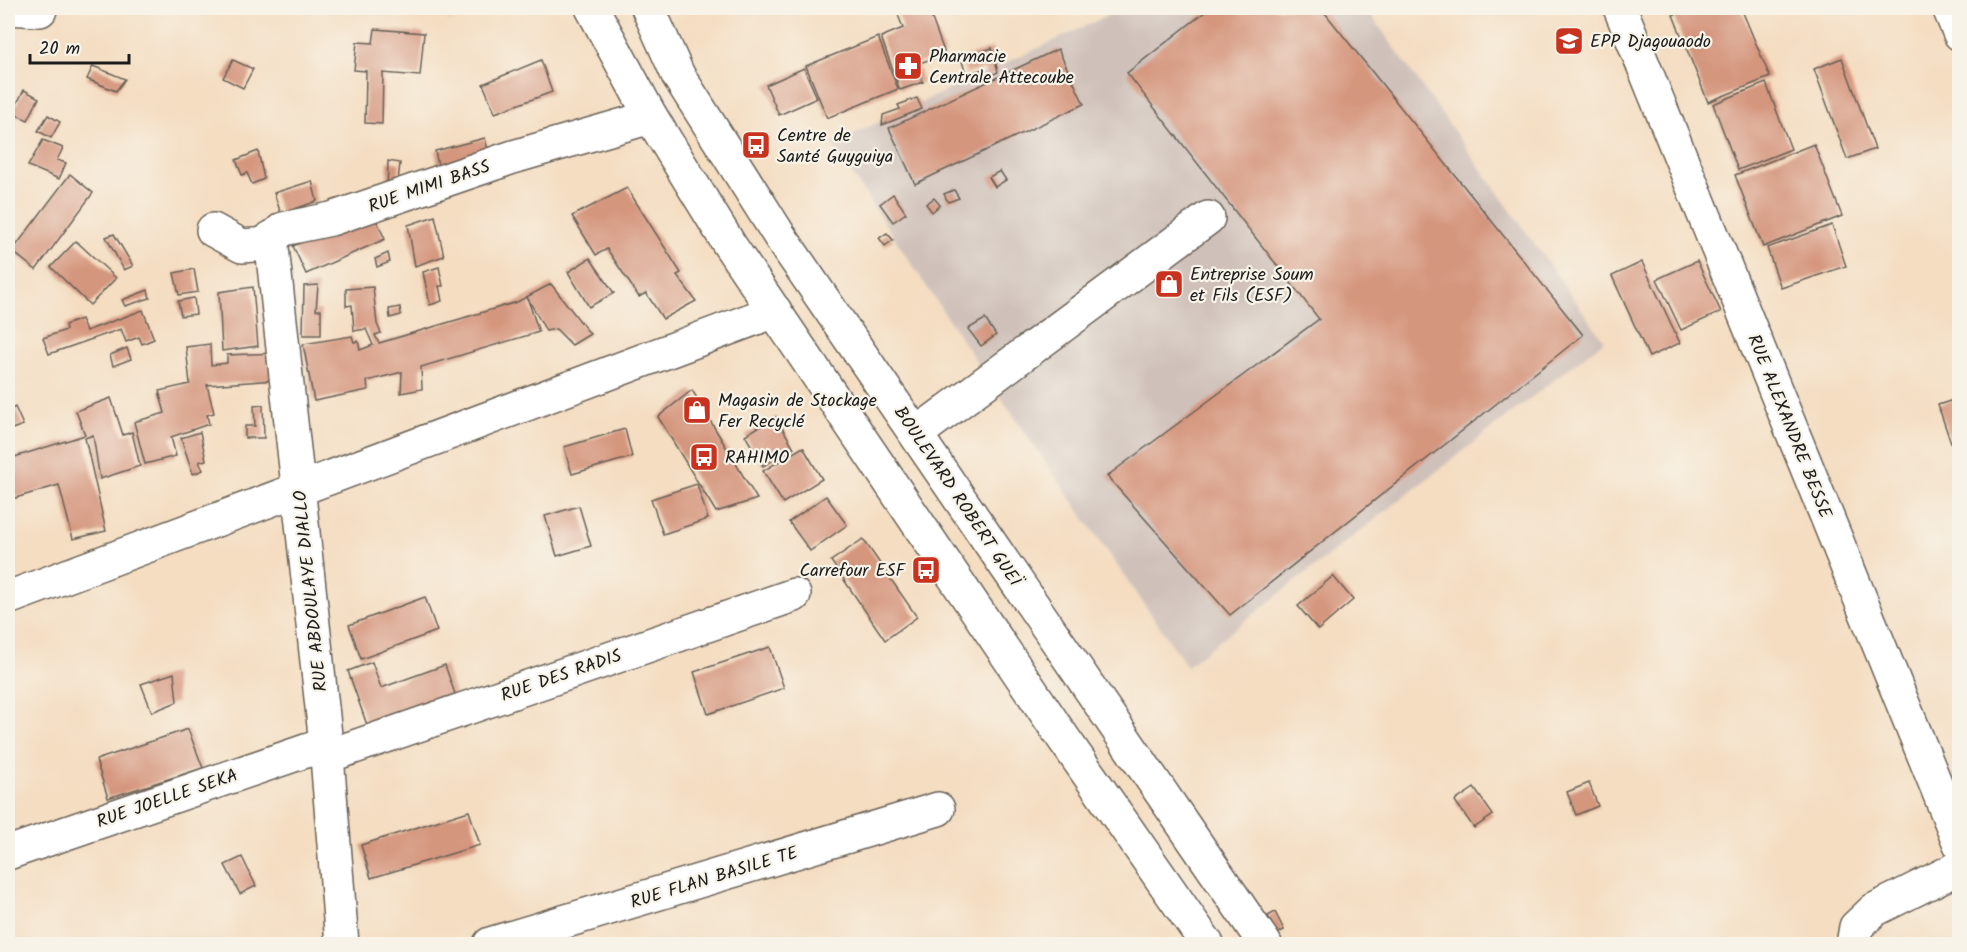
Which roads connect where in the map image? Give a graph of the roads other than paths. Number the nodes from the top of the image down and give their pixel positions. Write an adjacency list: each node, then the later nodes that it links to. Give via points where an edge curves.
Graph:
1 (8, 8): 6 (street)
2 (592, 8): 8 (street)
3 (648, 8): 13 (street, BOULEVARD ROBERT GUEÏ, via 678,75 779,234)
4 (1620, 8): 19 (street, RUE ALEXANDRE BESSE)
5 (1949, 8): 7 (street)
6 (40, 10)
7 (1959, 34)
8 (651, 117): 11 (street, RUE MIMI BASS, via 331,219 283,229); 12 (street)
9 (1208, 218): 13 (street)
10 (213, 230): 11 (street, RUE MIMI BASS, via 242,246 266,243)
11 (271, 238): 14 (street, RUE ABDOULAYE DIALLO)
12 (775, 311): 14 (street); 24 (street)
13 (916, 434): 25 (street, BOULEVARD ROBERT GUEÏ)
14 (299, 491): 16 (street); 17 (street, RUE ABDOULAYE DIALLO)
15 (794, 595): 17 (street, RUE DES RADIS)
16 (8, 598)
17 (327, 750): 20 (street, RUE JOELLE SEKA); 22 (street, RUE ABDOULAYE DIALLO)
18 (938, 809): 23 (street, RUE FLAN BASILE TE)
19 (1959, 844)
20 (8, 853)
21 (1959, 867): 26 (street, via 1874,910 1856,927)
22 (342, 945)
23 (490, 945)
24 (1207, 945)
25 (1265, 945)
26 (1853, 945)

